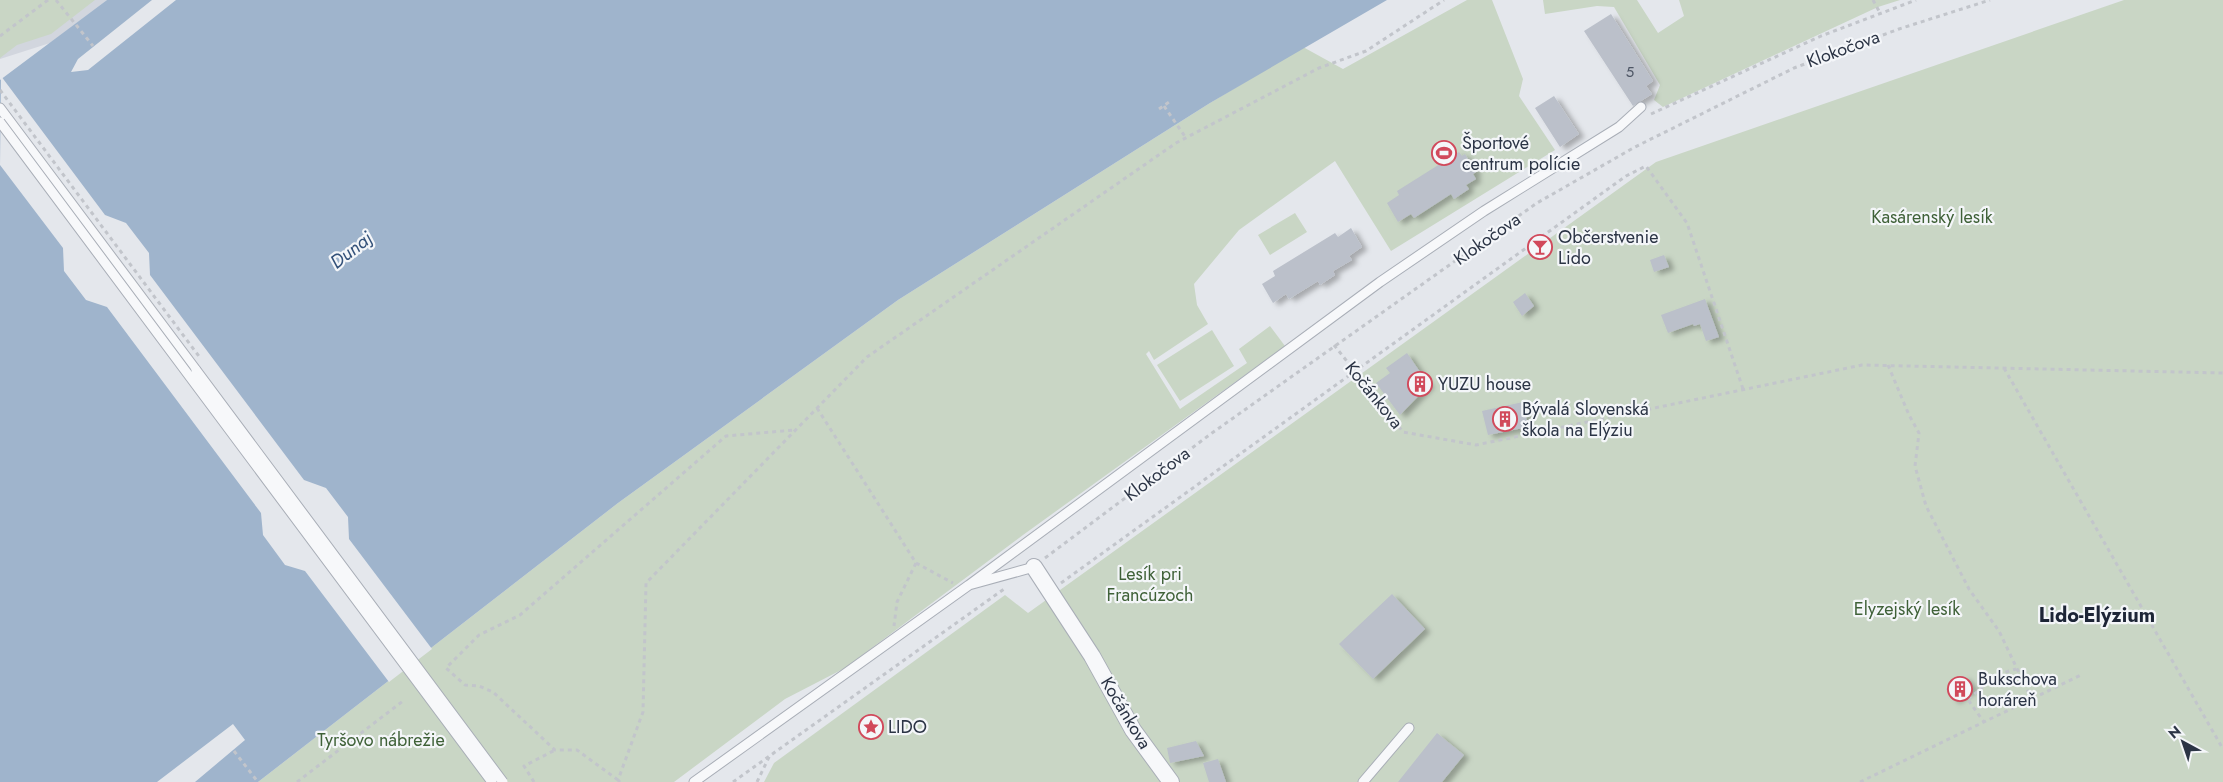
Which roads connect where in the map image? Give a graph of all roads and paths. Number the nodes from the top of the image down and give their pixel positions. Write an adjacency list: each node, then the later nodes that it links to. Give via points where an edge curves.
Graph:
1 (48, 0): 8 (path)
2 (56, 0): 9 (path)
3 (1444, 0): 17 (path, via 1366,51 1319,68)
4 (1873, 0): 7 (path)
5 (1916, 0): 7 (path)
6 (1990, 0): 18 (path, Klokočova, via 1794,68 1635,147 1538,203)
7 (1880, 13): 15 (path, via 1821,36)
8 (0, 36)
9 (93, 46)
10 (1168, 102): 11 (path)
11 (1164, 106): 14 (path); 17 (path)
12 (1641, 107): 29 (lane, Klokočova, via 1619,127 1484,211 1380,282)
13 (0, 108): 48 (lane, bridge)
14 (1159, 109)
15 (1645, 117)
16 (0, 122): 47 (lane, bridge)
17 (1186, 138): 24 (path, via 866,356)
18 (1334, 344): 21 (path, Kočánkova); 27 (path, Klokočova)
19 (1888, 365): 20 (path, Kočánkova); 23 (path, Kočánkova, via 1862,365); 32 (path, via 1919,433 1915,466 1926,506 1969,589 1999,631)
20 (2004, 368): 22 (path, Kočánkova); 40 (path)
21 (1354, 371): 23 (path, Kočánkova, via 1403,432 1476,445); 23 (path, via 1626,176 1646,166 1688,223); 30 (path, via 1064,582)
22 (2223, 373)
23 (1743, 389)
24 (817, 408): 25 (path); 26 (path)
25 (795, 430): 41 (path, via 726,436 520,616 479,635 446,668 465,685 493,692); 44 (path, via 646,583 643,712)
26 (916, 563): 29 (path); 31 (path, via 896,602)
27 (1034, 567): 29 (lane); 30 (street, Kočánkova)
28 (1010, 584): 43 (path)
29 (966, 587): 31 (lane, Klokočova)
30 (1048, 587): 53 (street, Kočánkova, via 1092,656 1133,730)
31 (892, 641): 50 (lane, Klokočova)
32 (2016, 669): 35 (path, via 1989,677); 36 (path)
33 (2081, 675): 36 (path)
34 (1964, 694): 35 (path)
35 (1968, 699): 38 (path)
36 (2032, 700): 38 (path)
37 (403, 701): 46 (path)
38 (1984, 722): 55 (path)
39 (1409, 728): 54 (lane)
40 (2223, 749)
41 (555, 750): 44 (path, via 577,750); 49 (path, via 524,766)
42 (234, 751): 45 (path)
43 (770, 755): 51 (path); 52 (path)
44 (619, 781)
45 (258, 782)
46 (297, 782)
47 (492, 782)
48 (503, 782)
49 (534, 782)
50 (694, 782)
51 (733, 782)
52 (756, 782)
53 (1171, 782)
54 (1363, 782)
55 (1860, 782)

